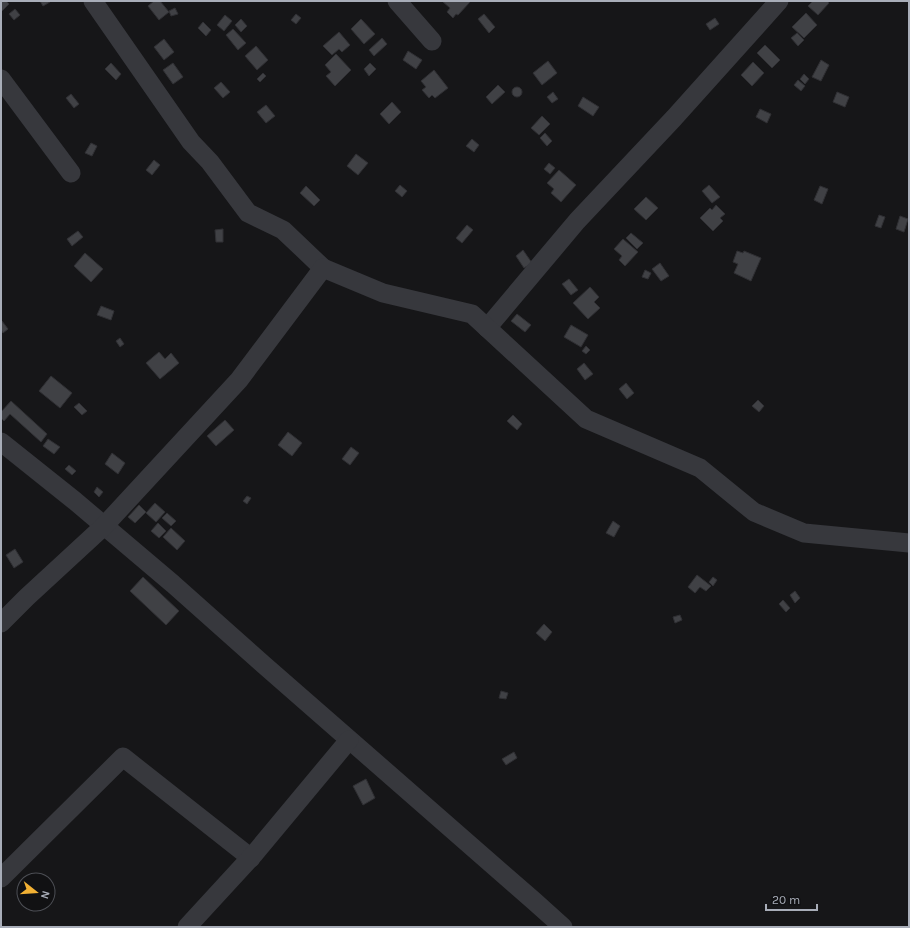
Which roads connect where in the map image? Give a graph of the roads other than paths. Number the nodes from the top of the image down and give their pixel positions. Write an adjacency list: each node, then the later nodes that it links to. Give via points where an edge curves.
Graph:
1 (93, 1): 7 (street, via 191,142 210,162 248,213 283,230)
2 (398, 1): 4 (street)
3 (778, 1): 8 (street, via 674,118 577,221)
4 (432, 41)
5 (1, 79): 6 (street)
6 (71, 173)
7 (324, 268): 8 (street, via 383,292 472,314); 10 (street, via 239,380)
8 (487, 328): 11 (street, via 586,419 700,468 754,512 804,533)
9 (1, 442): 10 (street)
10 (104, 526): 12 (street); 13 (street)
11 (909, 543)
12 (1, 623)
13 (349, 740): 14 (street); 17 (street)
14 (251, 858): 15 (street, via 123,757); 16 (street)
15 (1, 878)
16 (186, 927)
17 (563, 927)

